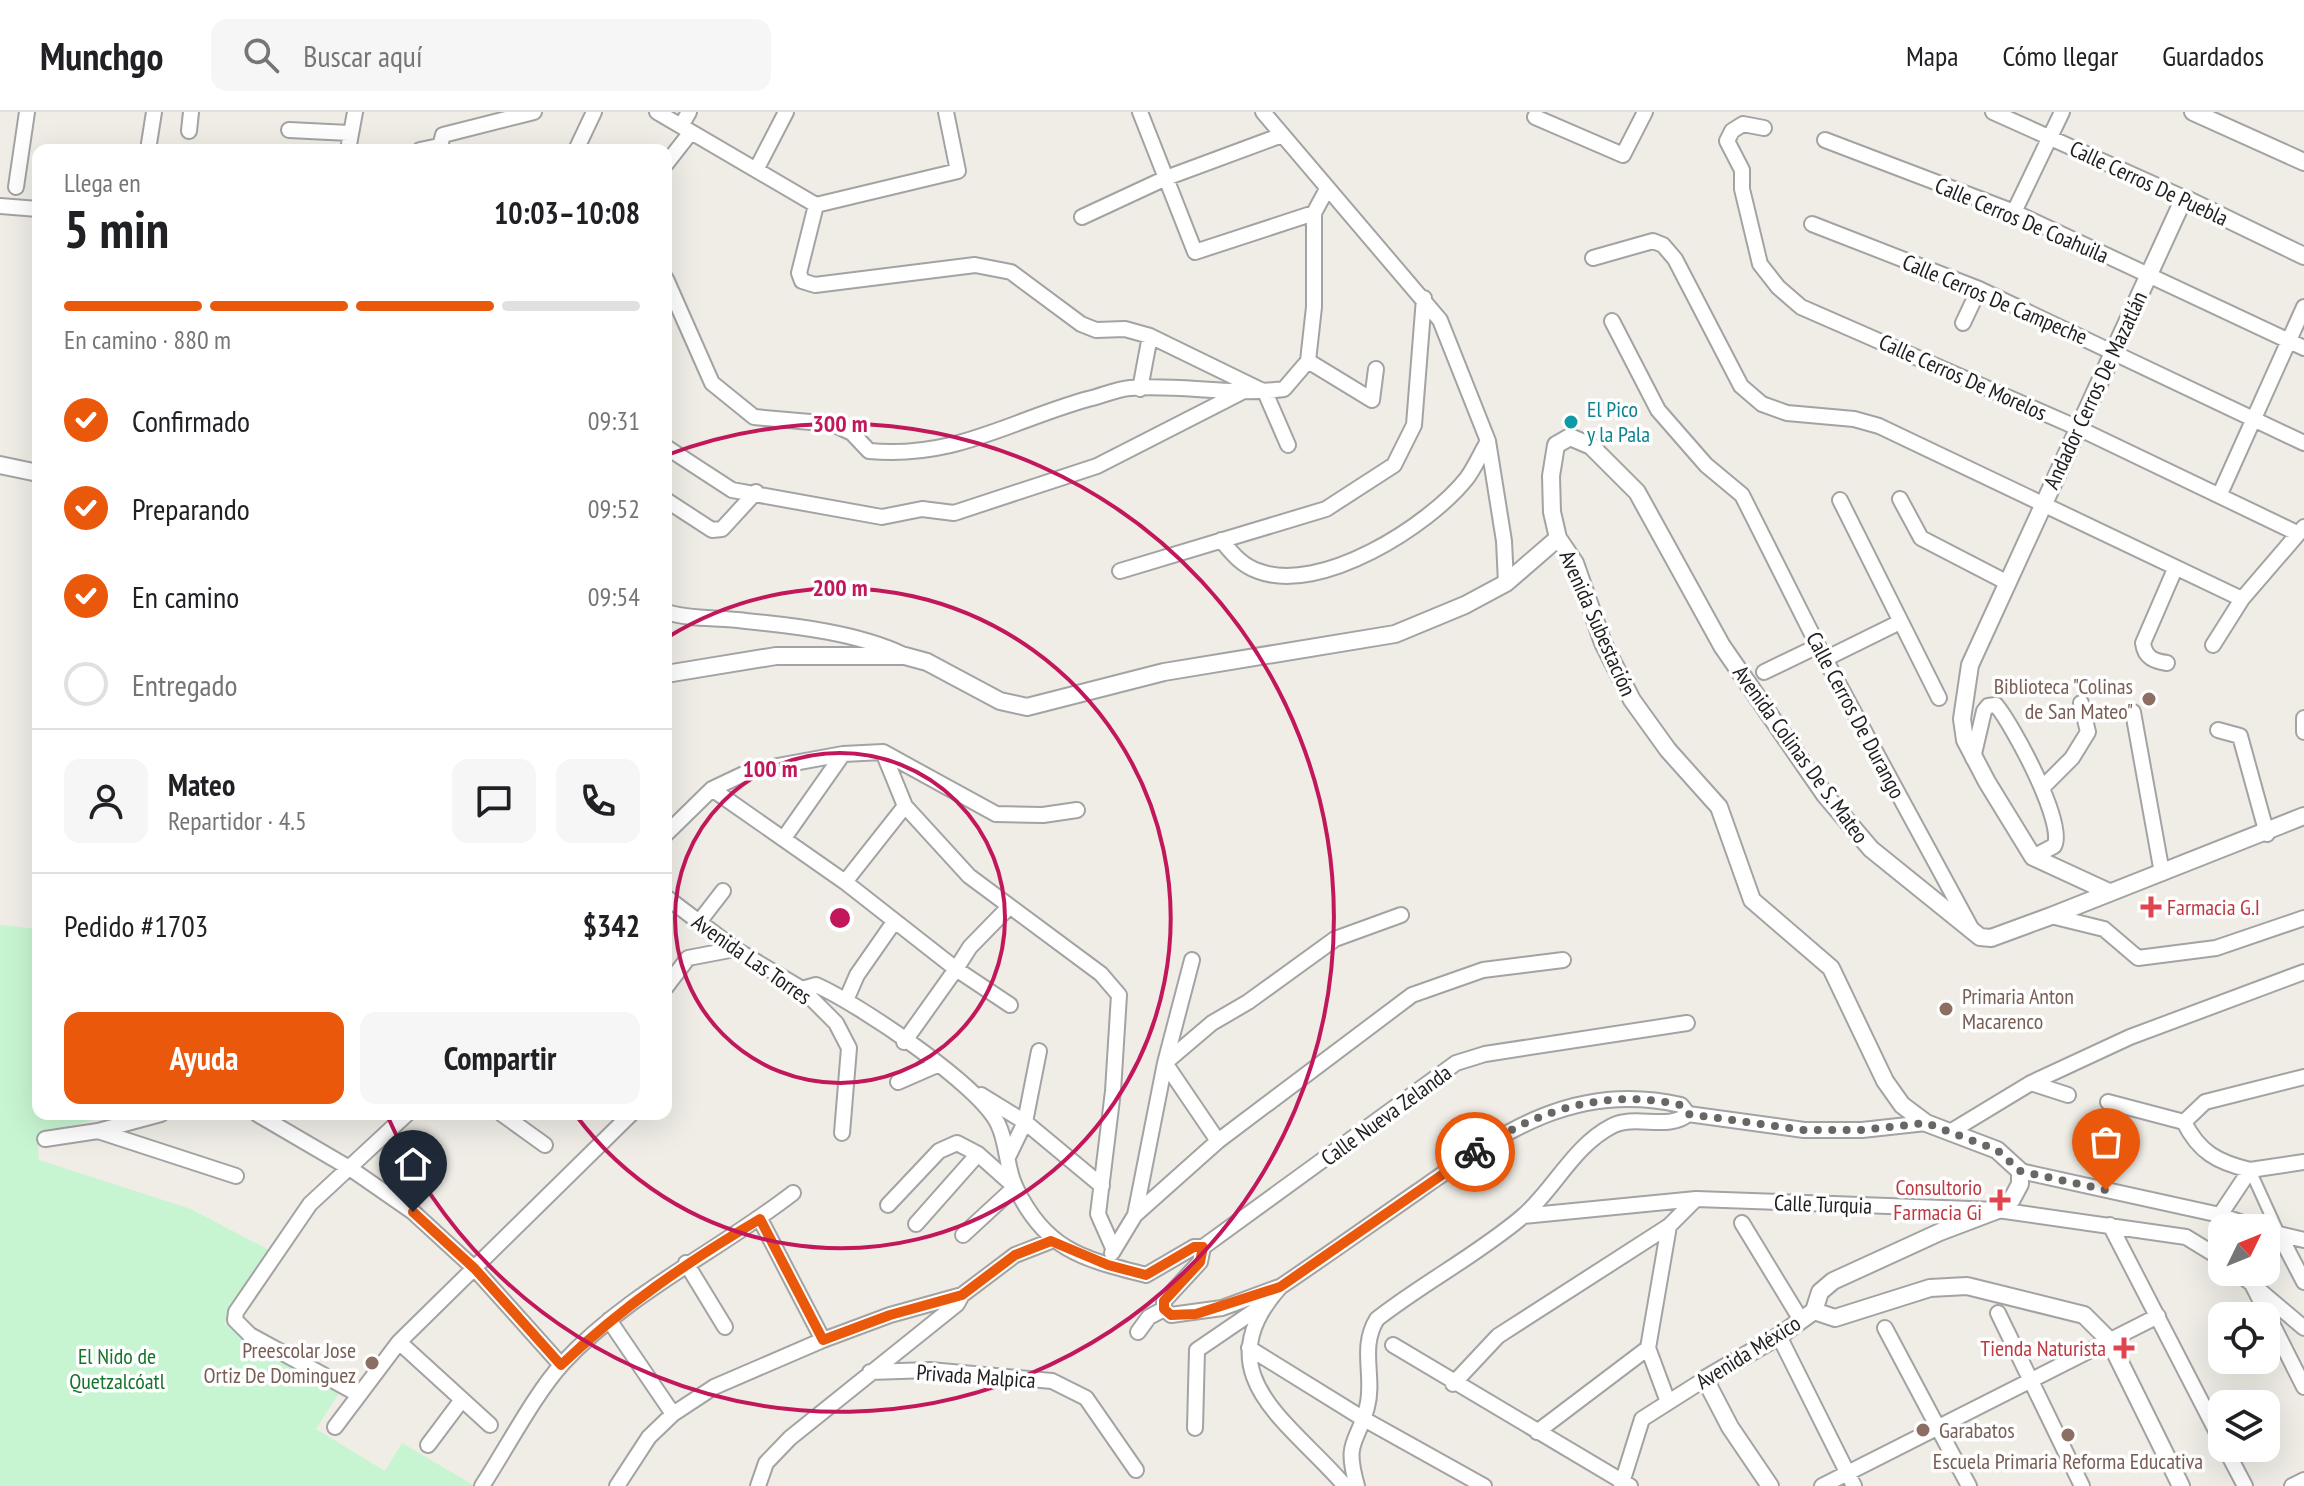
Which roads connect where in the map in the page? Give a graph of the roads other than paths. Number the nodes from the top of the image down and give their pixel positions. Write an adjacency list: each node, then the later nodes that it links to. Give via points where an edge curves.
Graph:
1 (27, 112): 34 (street)
2 (154, 112): 26 (street)
3 (191, 112): 21 (street)
4 (355, 112): 22 (street)
5 (534, 112): 28 (street, via 443,135)
6 (594, 112): 29 (street)
7 (657, 112): 19 (street)
8 (689, 112): 19 (street)
9 (786, 112): 32 (street)
10 (946, 112): 37 (street, via 958,171)
11 (1140, 112): 33 (street)
12 (1263, 112): 23 (street)
13 (1645, 112): 17 (street, via 1623,155)
14 (1993, 112): 24 (street, Calle Cerros De Puebla)
15 (2062, 112): 24 (street)
16 (2193, 112): 31 (street)
17 (1535, 117)
18 (1764, 128): 62 (street, Calle Cerros De Morelos, via 1743,124 1727,141 1742,170 1760,264 1778,287 1801,307)
19 (686, 129): 30 (street); 32 (street)
20 (289, 130): 22 (street)
21 (189, 131)
22 (349, 133): 27 (street)
23 (1282, 135): 33 (street); 35 (street)
24 (2050, 137): 36 (street, Calle Cerros De Puebla); 40 (street)
25 (1825, 140): 40 (street, Calle Cerros De Coahuila)
26 (149, 144)
27 (348, 144)
28 (440, 144)
29 (579, 144)
30 (672, 154)
31 (2304, 162)
32 (756, 170): 37 (street)
33 (1166, 178): 41 (street, via 1195,252); 42 (street)
34 (16, 187)
35 (1327, 189): 41 (street); 49 (street)
36 (2184, 198): 44 (street, Calle Cerros De Puebla); 46 (street, Andador Cerros De Mazatlán)
37 (816, 205): 53 (street, via 799,273 802,281 815,285 975,265 1011,272 1081,324)
38 (0, 206): 39 (street)
39 (32, 209)
40 (2014, 212): 46 (street, Calle Cerros De Coahuila)
41 (1314, 213): 56 (street)
42 (1082, 217)
43 (1812, 224): 47 (street, Calle Cerros De Campeche)
44 (2304, 256)
45 (1593, 258): 73 (street, via 1653,241 1663,245 1741,386 1762,404 1787,413 1879,426)
46 (2149, 276): 54 (street, Calle Cerros De Coahuila); 55 (street, Andador Cerros De Mazatlán)
47 (1979, 289): 52 (street); 55 (street, Calle Cerros De Campeche)
48 (672, 293): 58 (street, via 712,383 754,417 833,424 852,433 869,451 947,449 1068,405)
49 (1424, 298): 63 (street, via 1440,320); 77 (street, via 1414,425 1394,465 1326,509)
50 (2304, 307): 54 (street)
51 (1612, 321): 86 (street, Calle Cerros De Durango, via 1658,410 1706,465 1742,495)
52 (1963, 323)
53 (1150, 336): 58 (street); 59 (street)
54 (2297, 345): 61 (street)
55 (2114, 351): 61 (street, Calle Cerros De Campeche); 62 (street, Andador Cerros De Mazatlán)
56 (1308, 361): 57 (street, via 1372,400); 59 (street, via 1284,389)
57 (1376, 369)
58 (1140, 389): 60 (street)
59 (1265, 392): 60 (street); 65 (street)
60 (1240, 393): 69 (street, via 1097,466 954,513 922,509 882,517)
61 (2255, 418): 64 (street, Calle Cerros De Campeche); 70 (street)
62 (2078, 428): 70 (street, Calle Cerros De Morelos); 73 (street, Andador Cerros De Mazatlán)
63 (1488, 441): 77 (street, via 1468,477 1444,503 1412,528 1343,564 1283,577 1240,562); 81 (street)
64 (2304, 443)
65 (1288, 445)
66 (672, 451): 69 (street, via 732,490)
67 (0, 465): 68 (street)
68 (32, 472)
69 (756, 492): 74 (street, via 722,529 712,530)
70 (2220, 494): 75 (street, Calle Cerros De Morelos)
71 (1900, 499): 80 (street, via 1921,538)
72 (1840, 500): 84 (street)
73 (2042, 503): 78 (street); 80 (street, Andador Cerros De Mazatlán)
74 (672, 504)
75 (2300, 530): 82 (street)
76 (1558, 538): 81 (street); 120 (street, Avenida Colinas De S. Mateo, via 1550,463 1556,445 1570,437 1591,446 1637,492 1722,646 1825,795 1871,849); 149 (street, Avenida Subestación, via 1575,563 1603,643 1632,700 1719,807 1752,900 1831,968 1885,1081 1902,1105)
77 (1221, 540): 79 (street)
78 (2175, 569): 82 (street); 88 (street, via 2143,643 2153,661)
79 (1120, 571)
80 (2006, 582): 99 (street, Andador Cerros De Mazatlán, via 1970,665 1962,719)
81 (1506, 583): 87 (street, via 1395,634 1164,672 1027,707 1000,701)
82 (2242, 599): 85 (street)
83 (672, 613): 87 (street, via 850,639)
84 (1900, 622): 86 (street); 91 (street)
85 (2213, 645)
86 (1822, 653): 89 (street); 120 (street, Calle Cerros De Durango)
87 (905, 656): 90 (street, via 776,656)
88 (2167, 663)
89 (1764, 672)
90 (672, 673)
91 (1939, 698)
92 (2081, 703): 100 (street, via 2088,732 2072,758)
93 (2133, 712): 109 (street)
94 (2304, 718): 96 (street)
95 (2218, 730): 106 (street, via 2240,736)
96 (2304, 732)
97 (883, 752): 98 (street); 102 (street); 103 (street, via 996,814)
98 (843, 754): 101 (street, via 750,771); 107 (street)
99 (1973, 758): 100 (street, via 1984,711 1996,705); 108 (street)
100 (2042, 788): 108 (street, via 2058,840)
101 (712, 789): 105 (street); 107 (street)
102 (905, 806): 110 (street); 114 (street, via 969,876)
103 (1077, 810)
104 (2304, 816): 106 (street)
105 (672, 828)
106 (2267, 834): 109 (street)
107 (784, 838): 110 (street)
108 (2033, 857): 112 (street)
109 (2162, 873): 112 (street)
110 (845, 882): 119 (street)
111 (723, 891): 118 (street)
112 (2109, 892): 116 (street)
113 (672, 902): 118 (street, Avenida Las Torres)
114 (1008, 908): 124 (street); 163 (street, via 1101,974 1119,995)
115 (1401, 915): 133 (street, via 1335,939 1212,1023)
116 (2051, 916): 117 (street, via 2104,929 2138,958 2216,948); 120 (street, via 1991,938)
117 (2304, 918)
118 (699, 922): 121 (street, Avenida Las Torres)
119 (894, 922): 124 (street); 128 (street)
120 (1973, 934)
121 (735, 949): 126 (street, via 688,958); 127 (street, Avenida Las Torres)
122 (1192, 960): 133 (street)
123 (1563, 960): 154 (street, via 1483,970 1412,995)
124 (956, 969): 129 (street); 131 (street)
125 (2304, 972): 137 (street, via 2130,1037)
126 (672, 979)
127 (802, 989): 128 (street, via 816,985); 152 (street, Avenida Las Torres, via 836,1023 849,1048)
128 (847, 998): 131 (street, Avenida Las Torres)
129 (1010, 1005)
130 (1687, 1023): 184 (street, Calle Nueva Zelanda, via 1456,1063)
131 (904, 1042): 134 (street, Avenida Las Torres)
132 (1039, 1051): 147 (street)
133 (1165, 1063): 154 (street); 172 (street)
134 (937, 1065): 136 (street); 138 (street, Avenida Las Torres)
135 (2304, 1077): 148 (street, via 2205,1102)
136 (898, 1082)
137 (2031, 1083): 139 (street); 151 (street)
138 (974, 1091): 147 (street); 157 (street, Avenida Las Torres, via 998,1123)
139 (2068, 1095)
140 (2108, 1102): 148 (street)
141 (1688, 1114): 149 (street, via 1804,1130); 173 (street, via 1680,1120 1613,1125 1577,1154); 193 (street, via 1681,1105 1635,1099 1590,1101 1552,1111 1496,1137)
142 (139, 1120): 150 (street)
143 (267, 1120): 159 (street)
144 (401, 1120): 159 (street)
145 (510, 1120): 155 (street)
146 (625, 1120): 189 (street)
147 (1025, 1122): 157 (street); 163 (street)
148 (2184, 1122): 160 (street, via 2208,1155)
149 (1926, 1123): 151 (street, Avenida Subestación)
150 (98, 1131): 153 (street); 162 (street)
151 (1950, 1132): 161 (street, Avenida Subestación, via 1997,1150)
152 (842, 1133)
153 (45, 1139)
154 (1218, 1141): 172 (street)
155 (545, 1145)
156 (978, 1154): 164 (street); 167 (street, via 957,1143 939,1151); 176 (street)
157 (1009, 1155): 164 (street, Avenida Las Torres)
158 (2304, 1162): 160 (street)
159 (351, 1169): 189 (street, via 413,1212); 218 (street, via 310,1204 243,1300 235,1320 250,1335)
160 (2250, 1170): 170 (street); 171 (street)
161 (2020, 1171): 168 (street, via 2012,1199); 169 (street)
162 (236, 1176)
163 (1102, 1186): 185 (street, via 1098,1214)
164 (1015, 1187): 179 (street); 182 (street, Avenida Las Torres)
165 (793, 1193): 174 (street)
166 (1696, 1199): 168 (street, Calle Turquia); 173 (street, Calle Turquia); 178 (street)
167 (888, 1205)
168 (1998, 1210): 177 (street, Calle Turquia); 198 (street, via 1833,1281)
169 (2215, 1214)
170 (2221, 1214)
171 (2266, 1214)
172 (1135, 1215): 185 (street)
173 (1523, 1216): 223 (street, via 1391,1308 1369,1331)
174 (760, 1219): 187 (street); 206 (street)
175 (1742, 1223): 198 (street)
176 (916, 1224)
177 (2110, 1225): 186 (street, Calle Turquia, via 2186,1237); 199 (street)
178 (1669, 1226): 211 (street); 216 (street, via 1498,1336)
179 (963, 1235)
180 (2280, 1235): 181 (street)
181 (2304, 1240)
182 (1051, 1241): 188 (street); 194 (street, via 1015,1255)
183 (2280, 1245): 190 (street)
184 (1203, 1247): 188 (street, via 1146,1275); 196 (street, via 1200,1262 1164,1301)
185 (1113, 1248): 188 (street)
186 (2208, 1250)
187 (686, 1263): 200 (street); 201 (street)
188 (1108, 1265)
189 (475, 1269): 208 (street); 212 (street)
190 (2304, 1282)
191 (2253, 1286): 217 (street)
192 (2254, 1286): 203 (street)
193 (1280, 1287): 195 (street); 196 (street, via 1196,1314 1171,1315)
194 (962, 1295): 206 (street); 213 (street, Privada Malpica)
195 (1266, 1303): 210 (street); 227 (street, via 1197,1350)
196 (1164, 1309): 204 (street)
197 (1998, 1313): 215 (street)
198 (1808, 1315): 205 (street, Avenida México); 207 (street, Avenida México, via 1835,1318 1930,1288 1967,1286 2073,1310)
199 (2158, 1316): 207 (street); 222 (street)
200 (609, 1320): 212 (street); 221 (street)
201 (725, 1327)
202 (1885, 1328): 226 (street)
203 (2304, 1328)
204 (1138, 1332)
205 (1779, 1336): 214 (street, Avenida México); 232 (street)
206 (823, 1340): 221 (street, via 714,1387)
207 (2109, 1340): 215 (street); 245 (street, Avenida México)
208 (399, 1342): 218 (street); 219 (street)
209 (1393, 1345): 216 (street)
210 (1249, 1348): 223 (street); 238 (street, via 1262,1398)
211 (1648, 1348): 220 (street); 228 (street)
212 (561, 1365): 235 (street)
213 (870, 1372): 231 (street, Privada Malpica, via 930,1370 1052,1381 1086,1398); 237 (street, Privada Malpica, via 790,1438 766,1463)
214 (1705, 1379): 220 (street, Avenida México); 241 (street)
215 (2030, 1379): 226 (street); 244 (street)
216 (1453, 1384): 228 (street)
217 (2304, 1387)
218 (358, 1394): 225 (street)
219 (461, 1401): 224 (street); 229 (street)
220 (1668, 1402): 234 (street, Avenida México, via 1642,1419)
221 (673, 1414): 236 (street, via 649,1437)
222 (2208, 1414)
223 (1362, 1418): 239 (street, via 1351,1440); 240 (street)
224 (490, 1425)
225 (335, 1427)
226 (1939, 1427): 232 (street); 243 (street)
227 (1195, 1428)
228 (1537, 1432): 234 (street)
229 (428, 1445)
230 (2232, 1462): 246 (street)
231 (1136, 1470)
232 (1851, 1479): 242 (street)
233 (2304, 1480): 247 (street)
234 (1624, 1484)
235 (482, 1486)
236 (617, 1486)
237 (758, 1486)
238 (1345, 1486)
239 (1357, 1486)
240 (1484, 1486)
241 (1770, 1486)
242 (1822, 1486)
243 (1969, 1486)
244 (2082, 1486)
245 (2181, 1486)
246 (2245, 1486)
247 (2292, 1486)

